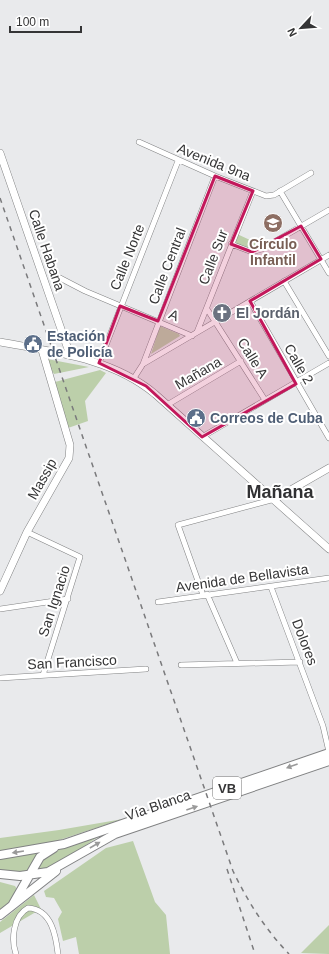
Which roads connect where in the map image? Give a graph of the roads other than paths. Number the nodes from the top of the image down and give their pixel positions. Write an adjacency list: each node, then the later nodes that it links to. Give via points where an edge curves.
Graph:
1 (139, 142): 3 (street, Avenida 9na)
2 (0, 153): 25 (street, Calle Habana)
3 (178, 161): 5 (street, Avenida 9na); 17 (street, Calle Norte)
4 (311, 173): 7 (street, Avenida 9na)
5 (215, 176): 6 (street, Avenida 9na); 19 (street, Calle Central)
6 (253, 191): 7 (street, Avenida 9na, via 266,196); 10 (street, Calle Sur)
7 (280, 191): 9 (street)
8 (329, 210): 9 (street)
9 (301, 226): 10 (street, via 262,249 252,252); 12 (street)
10 (231, 244): 18 (street, Calle Sur)
11 (329, 255): 12 (street)
12 (321, 259): 13 (street); 15 (street)
13 (329, 273)
14 (60, 278): 17 (street, A)
15 (284, 281): 16 (street); 26 (street)
16 (250, 301): 20 (street); 32 (street, Calle 2)
17 (120, 306): 19 (street, A); 28 (street, Calle Norte)
18 (207, 309): 20 (street, Calle A); 21 (street, Calle Sur)
19 (158, 321): 22 (street, A); 30 (street, Calle Central)
20 (216, 321): 21 (street); 27 (street, Calle A)
21 (197, 332): 22 (street)
22 (192, 336): 30 (street)
23 (0, 342): 24 (street)
24 (42, 350): 25 (street); 39 (street, Massip, via 70,445 69,458)
25 (70, 355): 28 (street)
26 (329, 356)
27 (241, 361): 33 (street, Calle A); 34 (street, Mañana)
28 (99, 363): 31 (street)
29 (329, 363): 32 (street)
30 (143, 364): 31 (street)
31 (134, 378): 34 (street)
32 (296, 384): 33 (street); 36 (street, Calle 2)
33 (265, 400): 35 (street)
34 (167, 405): 35 (street)
35 (202, 437): 38 (street)
36 (329, 438)
37 (329, 468): 38 (street)
38 (275, 499): 40 (street); 44 (street, via 178,525)
39 (27, 532): 43 (street, Massip); 45 (street, San Ignacio, via 80,557)
40 (329, 549)
41 (329, 578): 42 (street, Avenida de Bellavista)
42 (271, 587): 44 (street, Avenida de Bellavista); 48 (street, Dolores)
43 (0, 591)
44 (205, 594): 46 (street, Avenida de Bellavista); 49 (street)
45 (68, 599): 47 (street); 52 (street, San Ignacio)
46 (158, 602)
47 (0, 609)
48 (300, 662): 49 (street); 54 (street, Dolores, via 323,726)
49 (237, 663): 50 (street)
50 (181, 665)
51 (146, 670): 52 (street, San Francisco)
52 (42, 675): 53 (street, San Francisco)
53 (0, 678)
54 (329, 752): 56 (main road, Vía Blanca / VB, one-way to 56)
55 (329, 761): 58 (main road, Vía Blanca / VB, one-way to 55, via 115,834)
56 (64, 844): 57 (main road, Vía Blanca / VB, one-way to 57); 60 (main road, via 40,857)
57 (0, 855)
58 (63, 865): 60 (main road, Vía Blanca / VB, via 48,872); 63 (main road)
59 (0, 874): 61 (main road, Vía Blanca / VB)
60 (29, 875): 61 (main road, Vía Blanca / VB); 62 (main road)
61 (14, 876): 62 (main road, via 20,882)
62 (21, 891): 63 (main road)
63 (13, 904): 64 (main road)
64 (0, 915)
65 (16, 954): 66 (street, via 12,940 14,931 28,908 38,910 49,921 55,932)
66 (58, 954)

